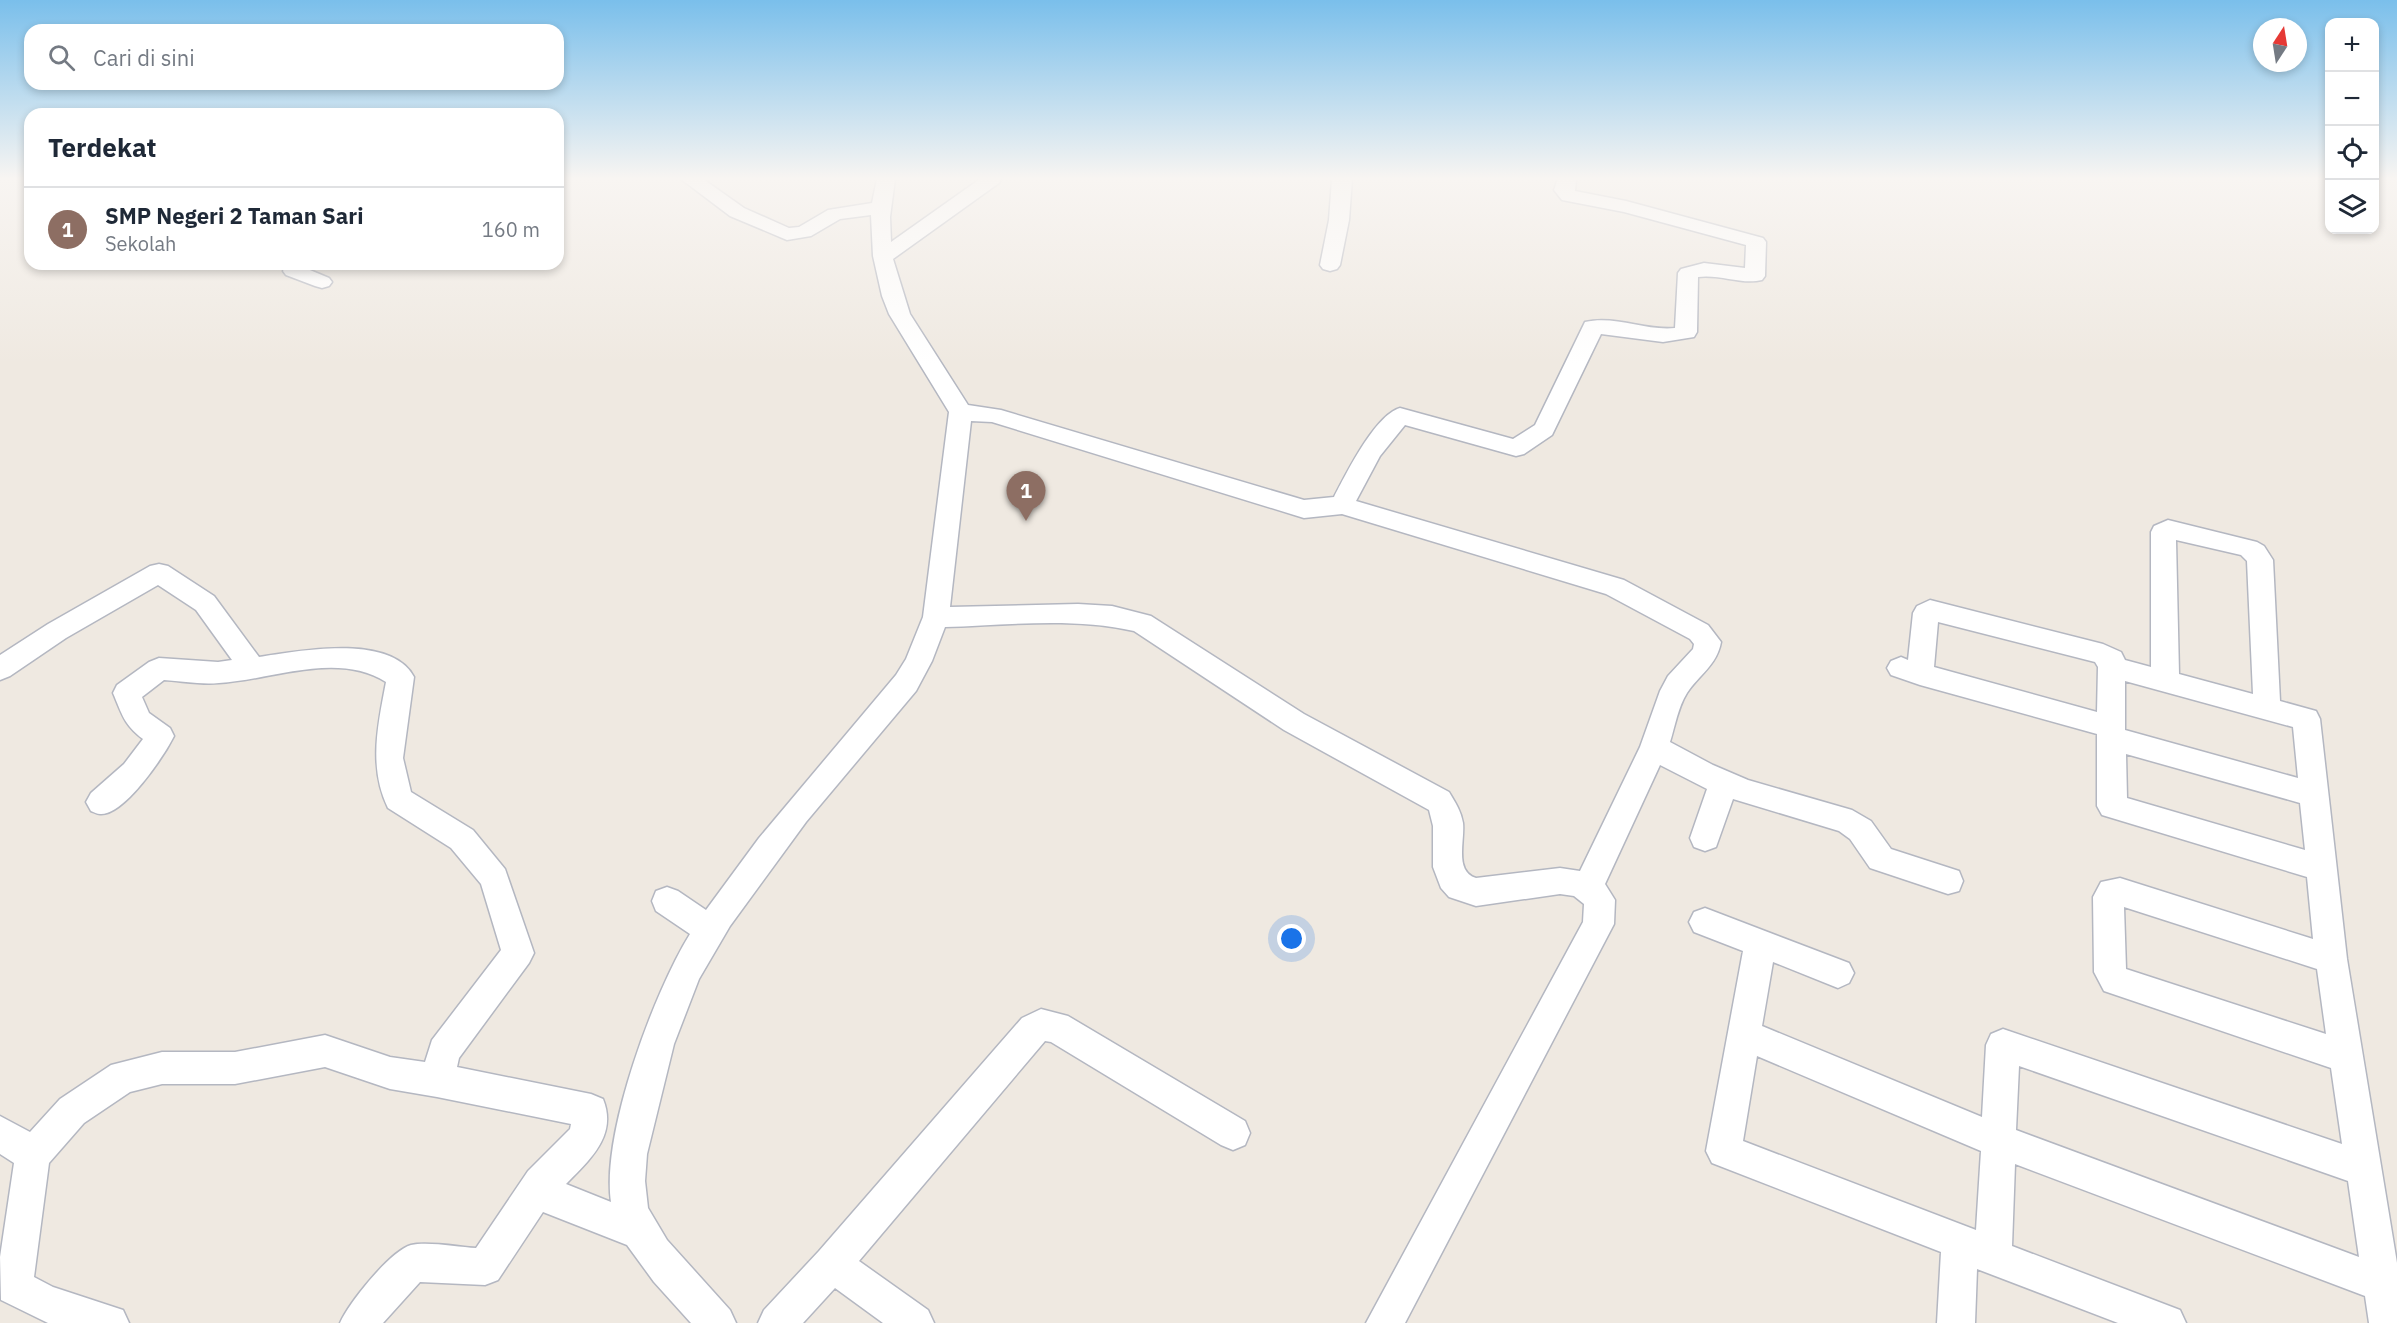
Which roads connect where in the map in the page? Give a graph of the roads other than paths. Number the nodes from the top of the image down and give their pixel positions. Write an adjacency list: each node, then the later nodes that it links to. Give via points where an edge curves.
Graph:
1 (882, 241): 5 (street)
2 (906, 241): 5 (street)
3 (1334, 241): 6 (street)
4 (1751, 241): 10 (street, via 1756,242 1755,276 1714,270 1688,273 1686,332 1673,337 1593,327 1544,430 1516,448 1400,416 1370,452)
5 (883, 257): 9 (street, via 897,312 950,389)
6 (1329, 265)
7 (294, 270): 8 (street)
8 (322, 282)
9 (960, 412): 10 (street, via 993,415 1304,509); 11 (street)
10 (1342, 505): 18 (street, via 1615,587 1700,632 1708,642 1706,652 1678,685)
11 (936, 617): 25 (street, via 1078,614 1142,623 1294,722 1439,801 1448,814 1448,868 1455,885 1463,890 1476,892 1560,881); 28 (street, via 906,683 770,848)
12 (2112, 667): 15 (street); 17 (street); 17 (street, via 2103,654 1930,610 1910,671)
13 (252, 668): 14 (street, via 205,603 159,573 57,631); 21 (street, via 218,673 159,669 128,693 138,720 160,736 141,767); 34 (street, via 332,657 377,663 400,677 390,758 398,799 462,839 494,878 518,953 444,1052)
14 (0, 669)
15 (2165, 681): 16 (street); 16 (street, via 2163,532 2168,529 2256,552 2260,560)
16 (2267, 708): 20 (street, via 2306,719)
17 (2111, 732): 20 (street); 23 (street, via 2112,806)
18 (1654, 747): 19 (street); 25 (street)
19 (1724, 783): 22 (street); 24 (street, via 1841,819 1865,834 1881,859)
20 (2314, 795): 23 (street)
21 (101, 802)
22 (1706, 838)
23 (2322, 868): 30 (street)
24 (1948, 881)
25 (1588, 887): 51 (street, via 1600,900 1598,924)
26 (667, 901): 28 (street)
27 (1705, 922): 29 (street)
28 (710, 930): 41 (street, via 675,999 650,1067 632,1133 626,1176 630,1210)
29 (1760, 943): 31 (street); 32 (street)
30 (2331, 959): 33 (street); 33 (street, via 2120,892 2112,892 2108,897 2110,972 2115,980)
31 (1838, 973)
32 (1744, 1034): 37 (street); 42 (street, via 1724,1151)
33 (2346, 1057): 39 (street)
34 (437, 1080): 38 (street, via 390,1072 325,1051 235,1068 162,1068 123,1077 80,1105); 40 (street, via 591,1111 586,1138)
35 (0, 1133): 38 (street)
36 (1233, 1133): 44 (street, via 1056,1027 1041,1025)
37 (1997, 1140): 39 (street, via 2003,1045); 43 (street); 45 (street)
38 (33, 1155): 46 (street, via 15,1287 47,1304)
39 (2362, 1168): 45 (street)
40 (541, 1184): 41 (street, via 555,1199); 47 (street, via 485,1268 413,1263)
41 (639, 1232): 48 (street)
42 (1960, 1241): 43 (street); 52 (street)
43 (1993, 1257): 53 (street)
44 (832, 1264): 49 (street); 50 (street)
45 (2382, 1284): 54 (street)
46 (110, 1323)
47 (358, 1323)
48 (717, 1323)
49 (777, 1323)
50 (915, 1323)
51 (1384, 1323)
52 (1956, 1323)
53 (2167, 1323)
54 (2388, 1323)

